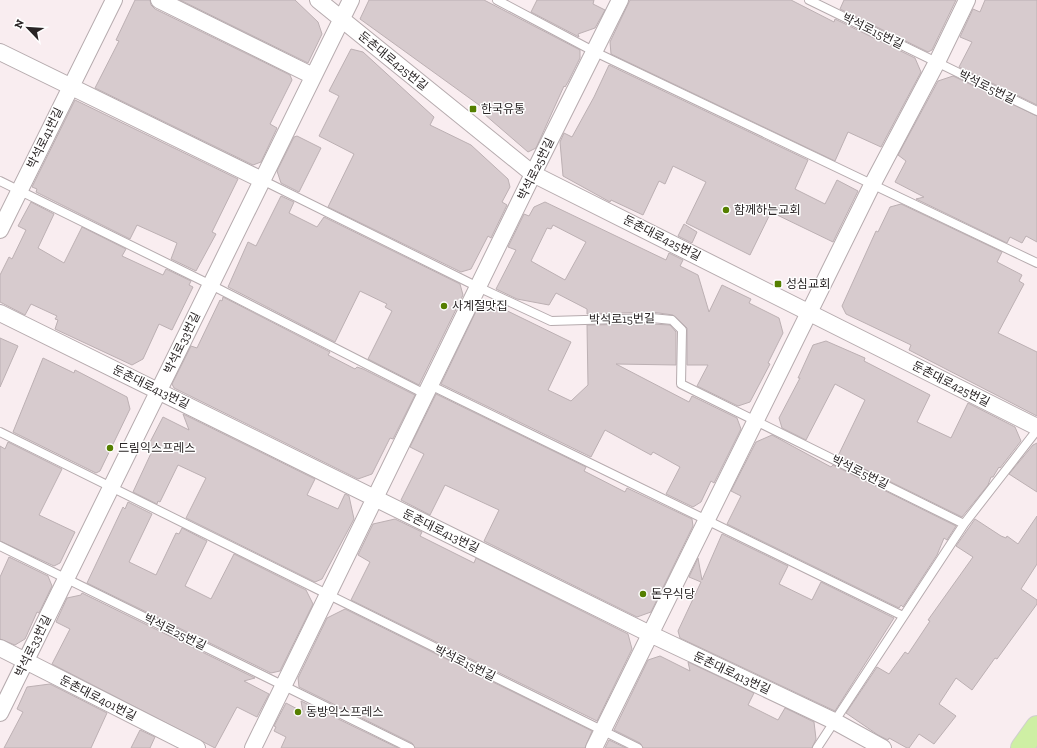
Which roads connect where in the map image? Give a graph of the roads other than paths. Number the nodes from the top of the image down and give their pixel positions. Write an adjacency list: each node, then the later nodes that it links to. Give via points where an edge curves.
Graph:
1 (114, 0): 14 (street, 박석로41번길)
2 (158, 0): 13 (street)
3 (318, 0): 9 (street, 둔촌대로425번길)
4 (351, 0): 9 (street, 박석로33번길)
5 (497, 0): 11 (lane)
6 (620, 0): 11 (street, 박석로25번길)
7 (809, 0): 12 (lane, 박석로15번길)
8 (967, 0): 12 (street)
9 (341, 19): 13 (street, 박석로33번길); 16 (street, 둔촌대로425번길)
10 (0, 52): 14 (street)
11 (595, 52): 16 (street, 박석로25번길); 19 (lane)
12 (937, 62): 15 (lane, 박석로5번길); 19 (street)
13 (313, 76): 17 (street, 박석로33번길)
14 (71, 87): 17 (street); 20 (street, 박석로41번길)
15 (1037, 111)
16 (533, 174): 24 (street, 박석로25번길); 25 (street, 둔촌대로425번길)
17 (262, 180): 23 (street, 박석로33번길); 24 (lane)
18 (0, 181): 20 (lane)
19 (872, 185): 22 (lane); 25 (street)
20 (20, 190): 21 (street, 박석로41번길); 23 (lane)
21 (0, 230)
22 (1037, 263)
23 (211, 284): 27 (lane); 28 (street, 박석로33번길)
24 (478, 288): 27 (street, 박석로25번길); 29 (lane, 박석로15번길, via 550,322 629,317 672,320 682,330 682,384)
25 (809, 312): 29 (street); 30 (street, 둔촌대로425번길)
26 (0, 313): 28 (street, 둔촌대로413번길)
27 (428, 389): 33 (street, 박석로25번길); 34 (lane)
28 (158, 391): 32 (street, 박석로33번길); 33 (street, 둔촌대로413번길)
29 (755, 421): 34 (street); 35 (lane, 박석로5번길)
30 (1037, 429): 35 (lane)
31 (0, 432): 32 (lane)
32 (111, 487): 37 (street, 박석로33번길); 38 (lane)
33 (375, 498): 38 (street, 박석로25번길); 40 (street, 둔촌대로413번길)
34 (707, 520): 39 (lane); 40 (street)
35 (964, 524): 39 (lane)
36 (0, 546): 37 (lane)
37 (66, 578): 42 (street, 박석로33번길); 43 (lane, 박석로25번길)
38 (327, 596): 43 (street, 박석로25번길); 47 (lane, 박석로15번길)
39 (904, 616): 45 (lane)
40 (650, 634): 45 (street, 둔촌대로413번길); 47 (street)
41 (0, 648): 42 (street, 둔촌대로401번길)
42 (25, 661): 44 (street, 박석로33번길); 48 (street, 둔촌대로401번길)
43 (283, 686): 49 (street, 박석로25번길); 50 (lane)
44 (0, 713)
45 (834, 721): 53 (lane); 54 (street, 둔촌대로413번길)
46 (1037, 727): 55 (main road)
47 (602, 731): 51 (street); 52 (lane)
48 (197, 748)
49 (253, 748)
50 (410, 748)
51 (594, 748)
52 (638, 748)
53 (817, 748)
54 (883, 748)
55 (1022, 748)

